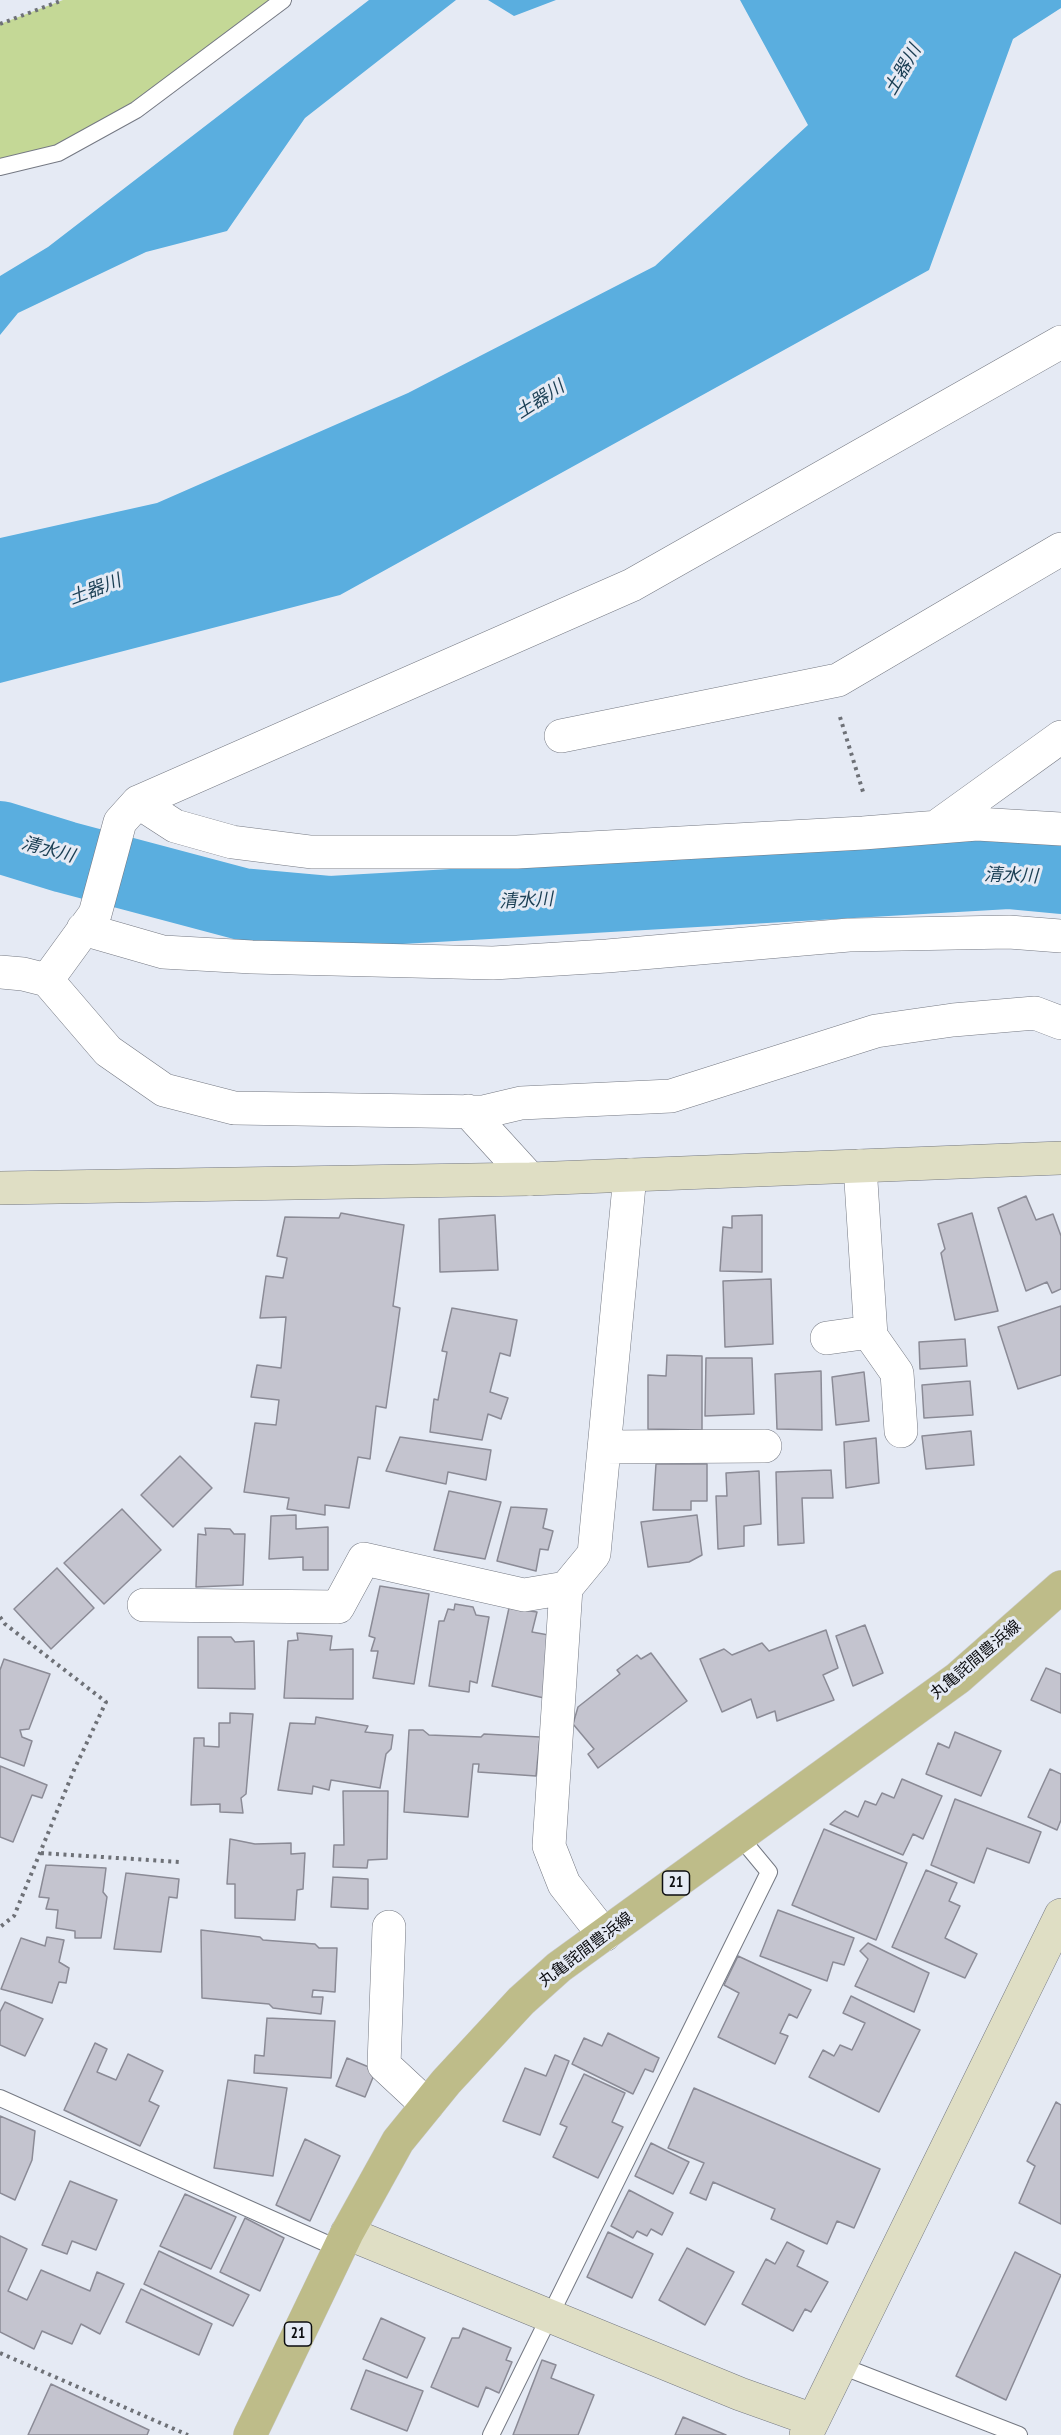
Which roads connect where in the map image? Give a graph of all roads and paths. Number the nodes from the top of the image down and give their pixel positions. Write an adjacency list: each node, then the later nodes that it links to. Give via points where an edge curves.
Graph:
1 (63, 0): 3 (path)
2 (283, 0): 4 (lane, via 136,110 58,153)
3 (0, 24)
4 (0, 167)
5 (1061, 342): 10 (street, via 632,585)
6 (1061, 549): 7 (street)
7 (829, 682): 8 (street); 13 (path)
8 (561, 736)
9 (1061, 737): 11 (street)
10 (129, 812): 13 (street, via 232,842 311,852 517,852); 14 (street)
11 (936, 827): 12 (street, via 977,824); 13 (street)
12 (1061, 829)
13 (876, 832)
14 (89, 921): 15 (street, via 163,952 493,963 849,936 1010,932); 17 (street)
15 (1061, 936)
16 (0, 972): 17 (street)
17 (47, 980): 19 (street, via 108,1051 164,1090 234,1108)
18 (1061, 1023): 19 (street, via 1035,1013 876,1031 671,1096 521,1103 483,1112)
19 (468, 1111): 23 (street)
20 (1061, 1158): 21 (street)
21 (860, 1166): 22 (street); 25 (street)
22 (630, 1175): 23 (street); 29 (street)
23 (530, 1179): 24 (street)
24 (0, 1188)
25 (870, 1332): 26 (street); 27 (street, via 897,1373)
26 (827, 1338)
27 (902, 1431)
28 (765, 1446): 29 (street)
29 (604, 1447): 31 (street, via 594,1554)
30 (1061, 1587): 34 (main road, 丸亀詫間豊浜線 / 21, via 958,1678)
31 (566, 1588): 32 (street, via 524,1595 364,1559 338,1607); 40 (street, via 549,1846 564,1884)
32 (144, 1605)
33 (0, 1617): 35 (path, via 106,1702)
34 (740, 1837): 40 (main road, 丸亀詫間豊浜線 / 21); 44 (lane, via 768,1872)
35 (41, 1853): 36 (path); 38 (path, via 14,1916)
36 (179, 1862)
37 (1061, 1915): 46 (street)
38 (0, 1927)
39 (389, 1927): 42 (street, via 384,2065)
40 (604, 1935): 42 (main road, 丸亀詫間豊浜線 / 21, via 521,2001)
41 (0, 2098): 43 (lane)
42 (427, 2105): 43 (main road, 丸亀詫間豊浜線 / 21, via 398,2141)
43 (343, 2241): 44 (street); 49 (main road, 丸亀詫間豊浜線 / 21)
44 (550, 2317): 47 (street, via 740,2394); 50 (lane)
45 (0, 2354): 48 (path)
46 (839, 2365): 47 (street); 51 (lane)
47 (809, 2428)
48 (188, 2435)
49 (250, 2435)
50 (491, 2435)
51 (1019, 2435)

